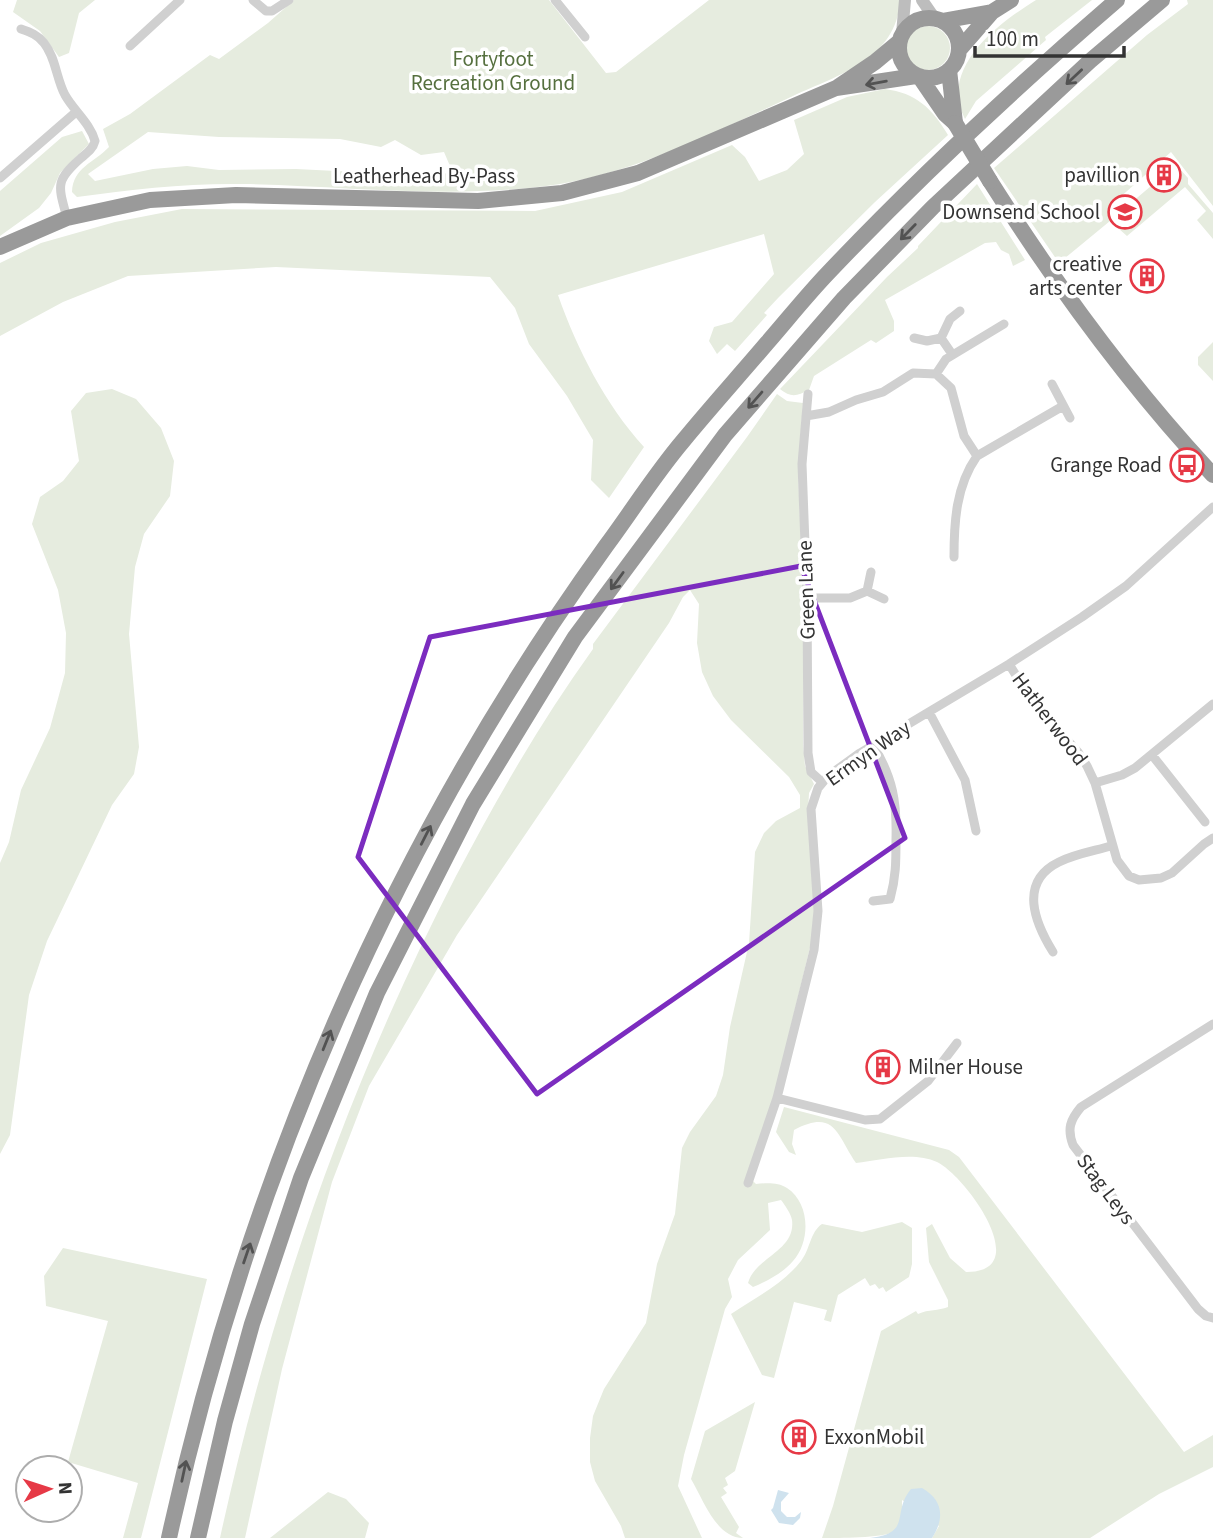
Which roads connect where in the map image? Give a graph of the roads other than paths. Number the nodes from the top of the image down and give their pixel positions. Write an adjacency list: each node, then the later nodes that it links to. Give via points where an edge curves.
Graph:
1 (180, 0): 15 (street)
2 (253, 0): 3 (street, via 272,11)
3 (289, 0)
4 (555, 0): 13 (street)
5 (905, 0): 14 (main road)
6 (922, 0): 11 (main road)
7 (1011, 0): 10 (highway)
8 (1117, 0): 62 (highway, one-way to 8, via 223,1321 275,1167 347,991 444,800 551,623 680,445 824,276 914,186)
9 (1163, 0): 63 (highway, one-way to 63, via 933,207 844,298 725,435 575,637 473,804 377,993 301,1178 252,1324)
10 (992, 12): 11 (highway); 16 (highway)
11 (938, 20): 14 (highway, via 916,21); 16 (highway, via 954,33)
12 (21, 29): 20 (street, via 42,40 49,50)
13 (585, 37)
14 (901, 38): 18 (highway, via 902,62); 19 (highway, Leatherhead By-Pass)
15 (130, 46)
16 (959, 50): 17 (highway)
17 (949, 70): 18 (highway, via 935,77); 21 (highway)
18 (918, 76): 19 (highway, Leatherhead By-Pass, one-way to 19); 21 (highway)
19 (836, 88): 23 (highway, Leatherhead By-Pass, via 638,173 562,193 478,201 190,196 121,204)
20 (76, 112): 22 (street); 23 (street, via 95,141 64,173 61,194)
21 (955, 123): 37 (highway, bridge, via 1051,274 1157,413)
22 (0, 178)
23 (67, 218): 24 (highway, Leatherhead By-Pass)
24 (0, 247)
25 (960, 311): 28 (street, via 950,319)
26 (1004, 324): 29 (street)
27 (914, 338): 28 (street)
28 (941, 338): 29 (street)
29 (952, 354): 30 (street)
30 (936, 374): 34 (street, via 913,373 883,392); 36 (street, via 951,388 964,436)
31 (1052, 384): 33 (street)
32 (808, 394): 34 (street, Green Lane)
33 (1063, 406): 35 (street); 36 (street)
34 (806, 416): 42 (street, Green Lane, via 802,464)
35 (1070, 418)
36 (977, 456): 39 (street, via 959,495)
37 (1213, 475)
38 (1213, 507): 44 (street, Ermyn Way, via 1126,586)
39 (954, 557)
40 (872, 572): 41 (street)
41 (867, 591): 42 (street, via 850,598); 43 (street)
42 (807, 598): 49 (street, Green Lane, via 809,764)
43 (884, 599)
44 (1009, 664): 46 (street, Ermyn Way); 50 (street, Hatherwood, via 1032,701 1078,752)
45 (1213, 704): 48 (street)
46 (929, 712): 47 (street, Ermyn Way); 52 (street, via 965,780)
47 (873, 745): 49 (street, Ermyn Way); 55 (street, via 888,771 894,796 897,863 890,899)
48 (1152, 755): 50 (street, via 1122,775); 51 (street)
49 (822, 782): 59 (street, Ermyn Way, via 811,809 817,931)
50 (1095, 783): 54 (street, Hatherwood)
51 (1205, 822)
52 (976, 831)
53 (1213, 838): 54 (street, Hatherwood, via 1171,873 1139,880 1122,869)
54 (1111, 846): 56 (street, via 1055,863 1041,876 1035,888 1034,913)
55 (873, 901)
56 (1053, 952)
57 (1213, 1024): 61 (street, Stag Leys, via 1081,1107 1069,1128 1073,1145 1198,1309)
58 (957, 1043): 59 (street, via 928,1082 880,1119 865,1120)
59 (777, 1098): 60 (street, Ermyn Way)
60 (748, 1183)
61 (1213, 1318)
62 (169, 1538)
63 (198, 1538)

